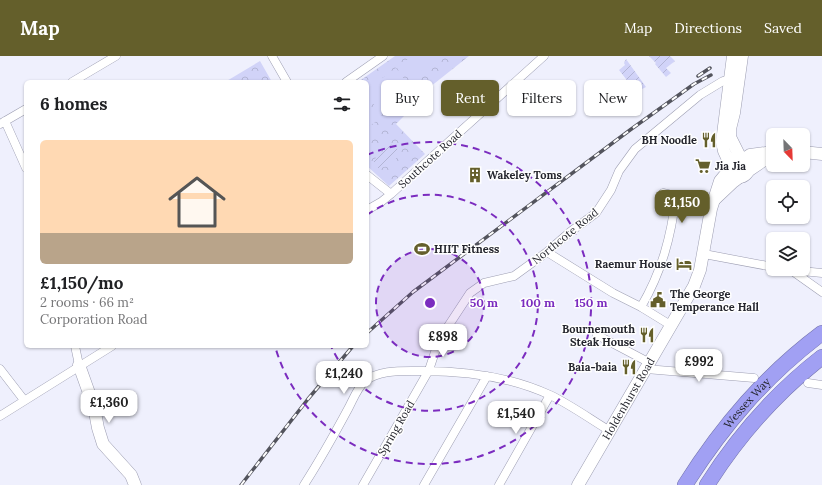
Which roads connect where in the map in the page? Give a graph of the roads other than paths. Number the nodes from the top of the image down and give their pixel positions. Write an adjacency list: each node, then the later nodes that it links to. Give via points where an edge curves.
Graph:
1 (116, 56): 8 (street)
2 (272, 56): 9 (street)
3 (384, 56): 10 (street)
4 (544, 56): 22 (street, Southcote Road)
5 (733, 56): 7 (street)
6 (742, 56): 17 (street, via 730,129)
7 (728, 77): 17 (street, via 722,142 724,151); 25 (street, Northcote Road, via 700,95 635,149 619,171 611,190 596,213)
8 (75, 80)
9 (286, 80)
10 (349, 80)
11 (24, 110): 12 (street)
12 (3, 123): 18 (street)
13 (810, 153): 15 (street)
14 (766, 154): 17 (street, via 750,155)
15 (822, 154)
16 (766, 158): 19 (street, Holdenhurst Road)
17 (736, 162): 19 (street, via 735,176); 19 (street, via 748,163); 23 (street, Holdenhurst Road, via 720,181)
18 (24, 164)
19 (744, 174): 23 (street, Holdenhurst Road)
20 (369, 177): 22 (street)
21 (663, 193): 32 (street, via 676,196 672,227 663,262)
22 (391, 194): 24 (street, Southcote Road)
23 (715, 199): 26 (street, Holdenhurst Road)
24 (369, 209)
25 (547, 252): 32 (street, via 613,293); 42 (street, Northcote Road, via 514,276 484,283 470,293 439,340)
26 (704, 254): 27 (street); 33 (street, Holdenhurst Road, via 694,286)
27 (766, 265)
28 (810, 272): 29 (street)
29 (822, 273)
30 (799, 276): 31 (street)
31 (822, 292)
32 (641, 307): 33 (street)
33 (672, 326): 40 (street, Holdenhurst Road)
34 (822, 333): 57 (highway, Wessex Way, via 787,361 741,408 712,444)
35 (597, 335): 40 (street)
36 (75, 348): 39 (street)
37 (109, 348): 39 (street)
38 (822, 357): 58 (highway, Wessex Way, via 758,417)
39 (79, 366): 48 (street); 51 (street, via 94,407 103,444 131,475)
40 (648, 366): 44 (street); 50 (street, Holdenhurst Road)
41 (0, 369): 48 (street)
42 (429, 370): 43 (street); 53 (street, via 388,372 366,380 360,386); 54 (street, Spring Road)
43 (487, 376): 47 (street, via 514,381); 55 (street)
44 (754, 378)
45 (808, 383): 46 (street)
46 (822, 385)
47 (550, 395): 50 (street); 56 (street)
48 (24, 400): 49 (street)
49 (0, 416)
50 (610, 430): 52 (street, Holdenhurst Road)
51 (135, 484)
52 (581, 484)
53 (304, 485)
54 (363, 485)
55 (424, 485)
56 (499, 485)
57 (685, 485)
58 (708, 485)

